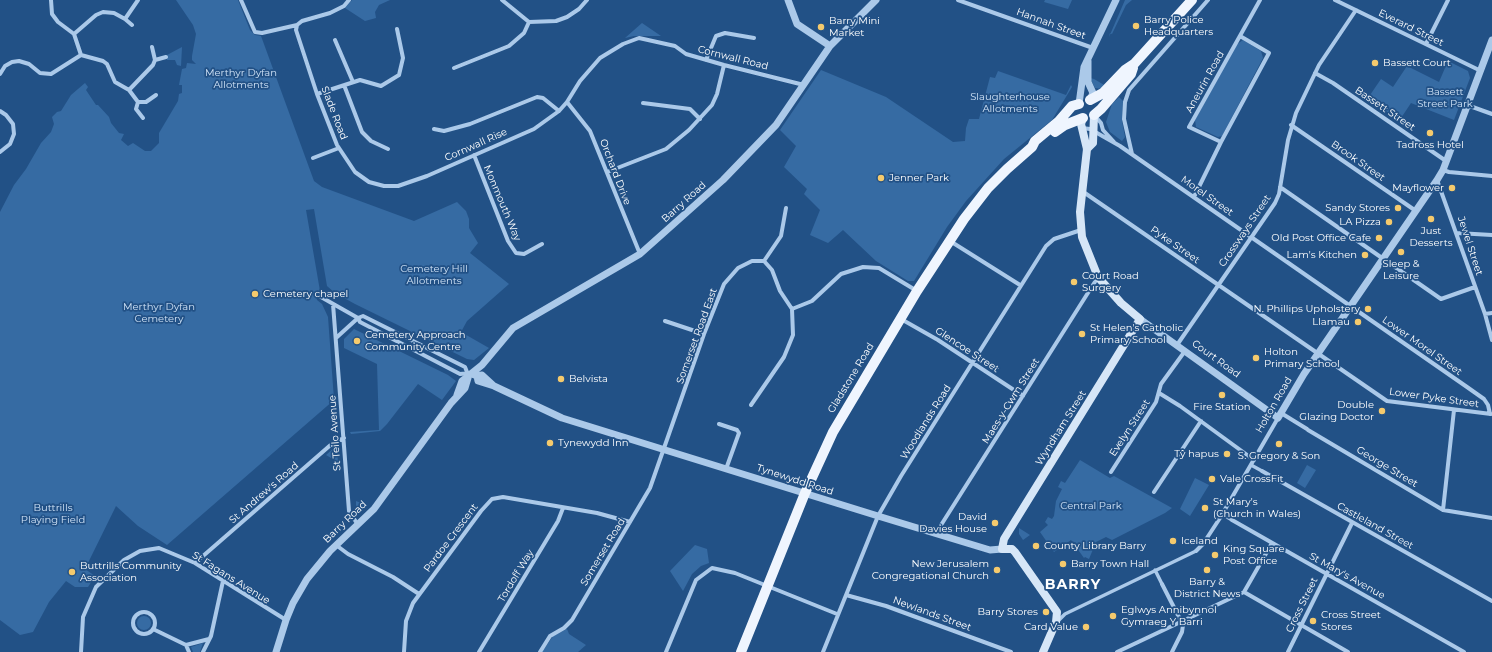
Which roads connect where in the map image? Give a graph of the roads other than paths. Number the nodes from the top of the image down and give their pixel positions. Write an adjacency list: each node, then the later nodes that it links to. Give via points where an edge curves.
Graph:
1 (51, 0): 22 (street, via 52,14)
2 (138, 0): 17 (street)
3 (241, 0): 20 (street, via 255,32 262,33)
4 (349, 0): 20 (street, via 341,8 302,21)
5 (502, 0): 18 (street)
6 (587, 0): 18 (street, via 568,17 556,21)
7 (788, 0): 28 (street, via 797,24)
8 (876, 0): 28 (street, Barry Road)
9 (958, 0): 30 (street, Hannah Street)
10 (1116, 0): 30 (street, Court Road)
11 (1192, 0): 37 (main road)
12 (1208, 0): 73 (street, via 1129,90 1124,119)
13 (1260, 0): 23 (street, Aneurin Road)
14 (1335, 0): 16 (street, Everard Street)
15 (1448, 0): 27 (street)
16 (1356, 10): 27 (street, Everard Street); 41 (street, Crossways Street)
17 (125, 19): 19 (street); 22 (street, via 114,13 103,12 92,17)
18 (529, 22): 39 (street, via 518,39 509,46)
19 (132, 25)
20 (298, 25): 47 (street, Slade Road, via 296,30)
21 (397, 29): 43 (street, via 403,58 399,75 381,86 360,80)
22 (74, 34): 32 (street)
23 (1240, 36): 67 (street, via 1269,53); 67 (street, Aneurin Road, via 1189,127)
24 (754, 38): 35 (street, via 725,33 716,36)
25 (334, 40): 43 (street)
26 (1492, 40): 31 (street, Holton Road)
27 (1426, 44): 40 (street, Everard Street)
28 (830, 46): 45 (street, Barry Road)
29 (152, 47): 34 (street)
30 (1093, 48): 36 (street, Court Road)
31 (1490, 48): 40 (street, Holton Road)
32 (81, 55): 42 (street, via 51,74 40,73 29,64 19,61 5,66); 46 (street, via 103,61 115,82)
33 (166, 57): 34 (street)
34 (155, 60): 46 (street, via 147,73)
35 (706, 60): 38 (street, Cornwall Road); 51 (street, Cornwall Road, via 686,54 676,46 639,38 600,58 580,81)
36 (1088, 61): 49 (street, Court Road, via 1088,82 1093,93); 53 (street, Court Road, via 1084,67)
37 (1134, 64): 49 (main road, via 1108,88); 58 (main road, via 1131,74)
38 (724, 65): 45 (street, Cornwall Road); 61 (street, via 717,94 712,105)
39 (454, 68)
40 (1481, 71): 54 (street, Holton Road)
41 (1315, 73): 62 (street, Crossways Street); 76 (street, Bassett Street)
42 (0, 74)
43 (353, 82): 44 (street)
44 (344, 85): 47 (street); 70 (street, via 362,132 371,141)
45 (804, 85): 93 (street, Barry Road, via 776,125 737,167)
46 (129, 90): 50 (street)
47 (317, 94): 69 (street, Slade Road)
48 (156, 95): 50 (street, via 146,102)
49 (1090, 100): 53 (main road, via 1084,100); 58 (main road, Court Road, via 1096,106)
50 (138, 102): 59 (street, via 136,108)
51 (567, 102): 56 (street, Cornwall Rise); 78 (street, Orchard Drive, via 590,131)
52 (643, 103): 61 (street, via 690,109)
53 (1079, 104): 60 (main road, Court Road, via 1078,111); 68 (main road, Gladstone Road, via 1072,106 1035,141)
54 (1467, 105): 57 (street); 76 (street, Holton Road)
55 (0, 111): 72 (street, via 13,124 14,134 10,144)
56 (559, 111): 64 (street, via 543,98 537,97 470,124 444,131); 74 (street, Cornwall Rise, via 534,129)
57 (1492, 114)
58 (1094, 115): 60 (main road); 65 (main road, Court Road); 66 (street, Morel Street)
59 (143, 118)
60 (1082, 118): 63 (main road, Court Road); 68 (main road, Gladstone Road, via 1065,125 1040,145)
61 (700, 119): 78 (street, via 666,149)
62 (1291, 125): 82 (street, Crossways Street); 86 (street, Brook Street)
63 (1082, 128): 65 (street, Morel Street); 71 (main road, Court Road)
64 (434, 129)
65 (1095, 132): 66 (street, Morel Street); 71 (main road, Court Road, via 1093,143)
66 (1114, 142): 73 (street, Morel Street)
67 (1220, 142): 84 (street)
68 (1032, 147): 91 (main road, Gladstone Road, via 988,188)
69 (339, 148): 75 (street); 81 (street, Slade Road, via 355,172 369,182)
70 (388, 149)
71 (1087, 149): 83 (main road, Court Road)
72 (0, 152)
73 (1132, 154): 84 (street, Morel Street)
74 (474, 155): 81 (street, Cornwall Rise, via 398,186); 92 (street, Monmouth Way, via 508,241 516,253 524,254)
75 (313, 158)
76 (1446, 160): 77 (street, Holton Road)
77 (1443, 170): 79 (street); 80 (street, Holton Road)
78 (607, 172): 93 (street, Orchard Drive)
79 (1492, 176)
80 (1438, 180): 86 (street, Holton Road); 88 (street, Jewel Street)
81 (384, 186)
82 (1280, 187): 90 (street, Crossways Street, via 1274,203); 94 (street)
83 (1082, 190): 87 (main road, Court Road); 98 (street, Pyke Street)
84 (1194, 197): 90 (street, Morel Street)
85 (786, 208): 95 (street, via 781,236)
86 (1417, 211): 94 (street, Holton Road)
87 (1081, 230): 96 (main road, Court Road, via 1084,245); 97 (street, Woodlands Road, via 1054,239 1046,246)
88 (1457, 233): 89 (street); 99 (street, Jewel Street)
89 (1492, 235)
90 (1251, 237): 98 (street, Crossways Street); 103 (street, Morel Street)
91 (950, 241): 97 (street); 100 (main road, Gladstone Road)
92 (542, 244)
93 (640, 254): 118 (street, Barry Road, via 513,328)
94 (1383, 259): 99 (street, via 1441,299); 103 (street, Holton Road)
95 (764, 260): 104 (street); 111 (street, Somerset Road East, via 752,261 738,268 724,284)
96 (1098, 277): 109 (main road, Court Road, via 1121,303); 120 (street, Maes-y-Cwm Street)
97 (1020, 285): 117 (street, Woodlands Road)
98 (1218, 285): 114 (street, Crossways Street); 116 (street, Pyke Street)
99 (1475, 287): 106 (street, Jewel Street)
100 (917, 291): 104 (street, via 879,268 863,267 841,274 812,301); 108 (main road, Gladstone Road)
101 (321, 297): 102 (street)
102 (333, 304): 107 (street); 112 (street, St Teilo Avenue)
103 (1351, 306): 116 (street, Holton Road); 121 (street, Lower Morel Street)
104 (792, 309): 122 (street, via 793,335 784,357)
105 (1492, 313): 106 (street)
106 (1485, 314): 113 (street, Jewel Street)
107 (358, 318): 112 (street); 118 (street, via 360,322 460,374); 118 (street, via 363,316 465,367)
108 (901, 319): 117 (street, Glencoe Street); 135 (main road, Gladstone Road, via 833,432)
109 (1140, 319): 114 (street, Court Road); 148 (main road, Wyndham Street, via 1007,533)
110 (665, 320): 111 (street)
111 (704, 334): 129 (street, Somerset Road East)
112 (336, 338): 128 (street, St Teilo Avenue)
113 (1492, 340)
114 (1177, 345): 115 (street, Court Road)
115 (1185, 351): 119 (street, Evelyn Street, via 1161,384); 125 (street, Court Road)
116 (1318, 354): 123 (street, Lower Pyke Street, via 1387,402); 125 (street, Holton Road)
117 (972, 363): 120 (street, Glencoe Street); 139 (street, Woodlands Road)
118 (471, 375): 129 (street, Tynewydd Road, via 478,381 494,386 550,414); 144 (street, Barry Road, via 460,384 456,395 374,509)
119 (1159, 393): 126 (street); 133 (street, Evelyn Street, via 1156,402)
120 (1023, 396): 145 (street, Maes-y-Cwm Street)
121 (1484, 399): 124 (street, Lower Pyke Street)
122 (751, 405)
123 (1454, 410): 124 (street, Lower Pyke Street); 137 (street)
124 (1491, 414)
125 (1279, 415): 130 (street, Holton Road); 137 (street, George Street, via 1308,429)
126 (1200, 420): 130 (street); 134 (street)
127 (719, 424): 131 (street, via 739,433)
128 (344, 438): 144 (street, St Teilo Avenue, via 349,511); 150 (street, St Andrew's Road, via 334,442)
129 (665, 450): 131 (street, Tynewydd Road); 142 (street, Somerset Road, via 650,488)
130 (1253, 463): 132 (street, Castleland Street); 138 (street, Holton Road)
131 (726, 469): 135 (street, Tynewydd Road)
132 (1262, 471): 143 (street, Castleland Street)
133 (1111, 472)
134 (1154, 492)
135 (805, 493): 139 (street, Tynewydd Road); 155 (main road, Gladstone Road)
136 (563, 508): 142 (street, Pardoe Crescent); 157 (street, Pardoe Crescent, via 502,497 492,499 480,511); 173 (street, Tordoff Way, via 558,521)
137 (1444, 510): 140 (street, George Street)
138 (1222, 514): 141 (street, St Mary's Avenue); 149 (street, Holton Road)
139 (878, 516): 145 (street, Tynewydd Road); 158 (street, Woodlands Road)
140 (1492, 518)
141 (1232, 520): 146 (street, St Mary's Avenue)
142 (630, 522): 174 (street, Somerset Road, via 572,620 550,636)
143 (1352, 523): 152 (street, Cross Street); 159 (street, Castleland Street)
144 (358, 525): 147 (street, Barry Road)
145 (936, 533): 148 (street, Tynewydd Road, via 990,550)
146 (1272, 544): 152 (street, St Mary's Avenue); 156 (street)
147 (336, 545): 157 (street); 161 (street, Barry Road, via 307,579)
148 (1002, 549): 163 (main road, Tynewydd Road, via 1012,549 1019,558 1053,605 1057,612)
149 (1196, 551): 151 (street, Holton Road)
150 (195, 563): 153 (street, St Fagans Avenue); 168 (street, St Fagans Avenue, via 159,548 140,550 124,560 96,587 83,617)
151 (1155, 570): 154 (street); 163 (street, Holton Road, via 1065,614)
152 (1327, 574): 164 (street, Cross Street); 184 (street, St Mary's Avenue)
153 (223, 581): 161 (street, St Fagans Avenue); 166 (street)
154 (1162, 584): 162 (street)
155 (768, 586): 160 (street); 175 (street, via 735,573 712,568 696,580); 176 (main road, Gladstone Road)
156 (1244, 592): 162 (street); 164 (street)
157 (419, 594): 172 (street, Pardoe Crescent, via 406,621)
158 (846, 595): 160 (street, Woodlands Road); 178 (street, Newlands Street, via 886,606)
159 (1492, 601)
160 (837, 614): 177 (street, Woodlands Road)
161 (286, 620): 171 (street, Barry Road)
162 (1181, 621): 180 (street); 181 (street, via 1182,632)
163 (1056, 622): 179 (main road)
164 (1301, 626): 182 (street, Cross Street); 183 (street)
165 (153, 629): 165 (street, via 155,622 148,613 141,613 135,617 133,624 138,632 148,634); 167 (street)
166 (209, 639): 167 (street); 170 (street)
167 (186, 645): 169 (street)
168 (81, 652)
169 (190, 652)
170 (203, 652)
171 (276, 652)
172 (404, 652)
173 (479, 652)
174 (540, 652)
175 (666, 652)
176 (741, 652)
177 (823, 652)
178 (1011, 652)
179 (1043, 652)
180 (1117, 652)
181 (1172, 652)
182 (1288, 652)
183 (1348, 652)
184 (1464, 652)

